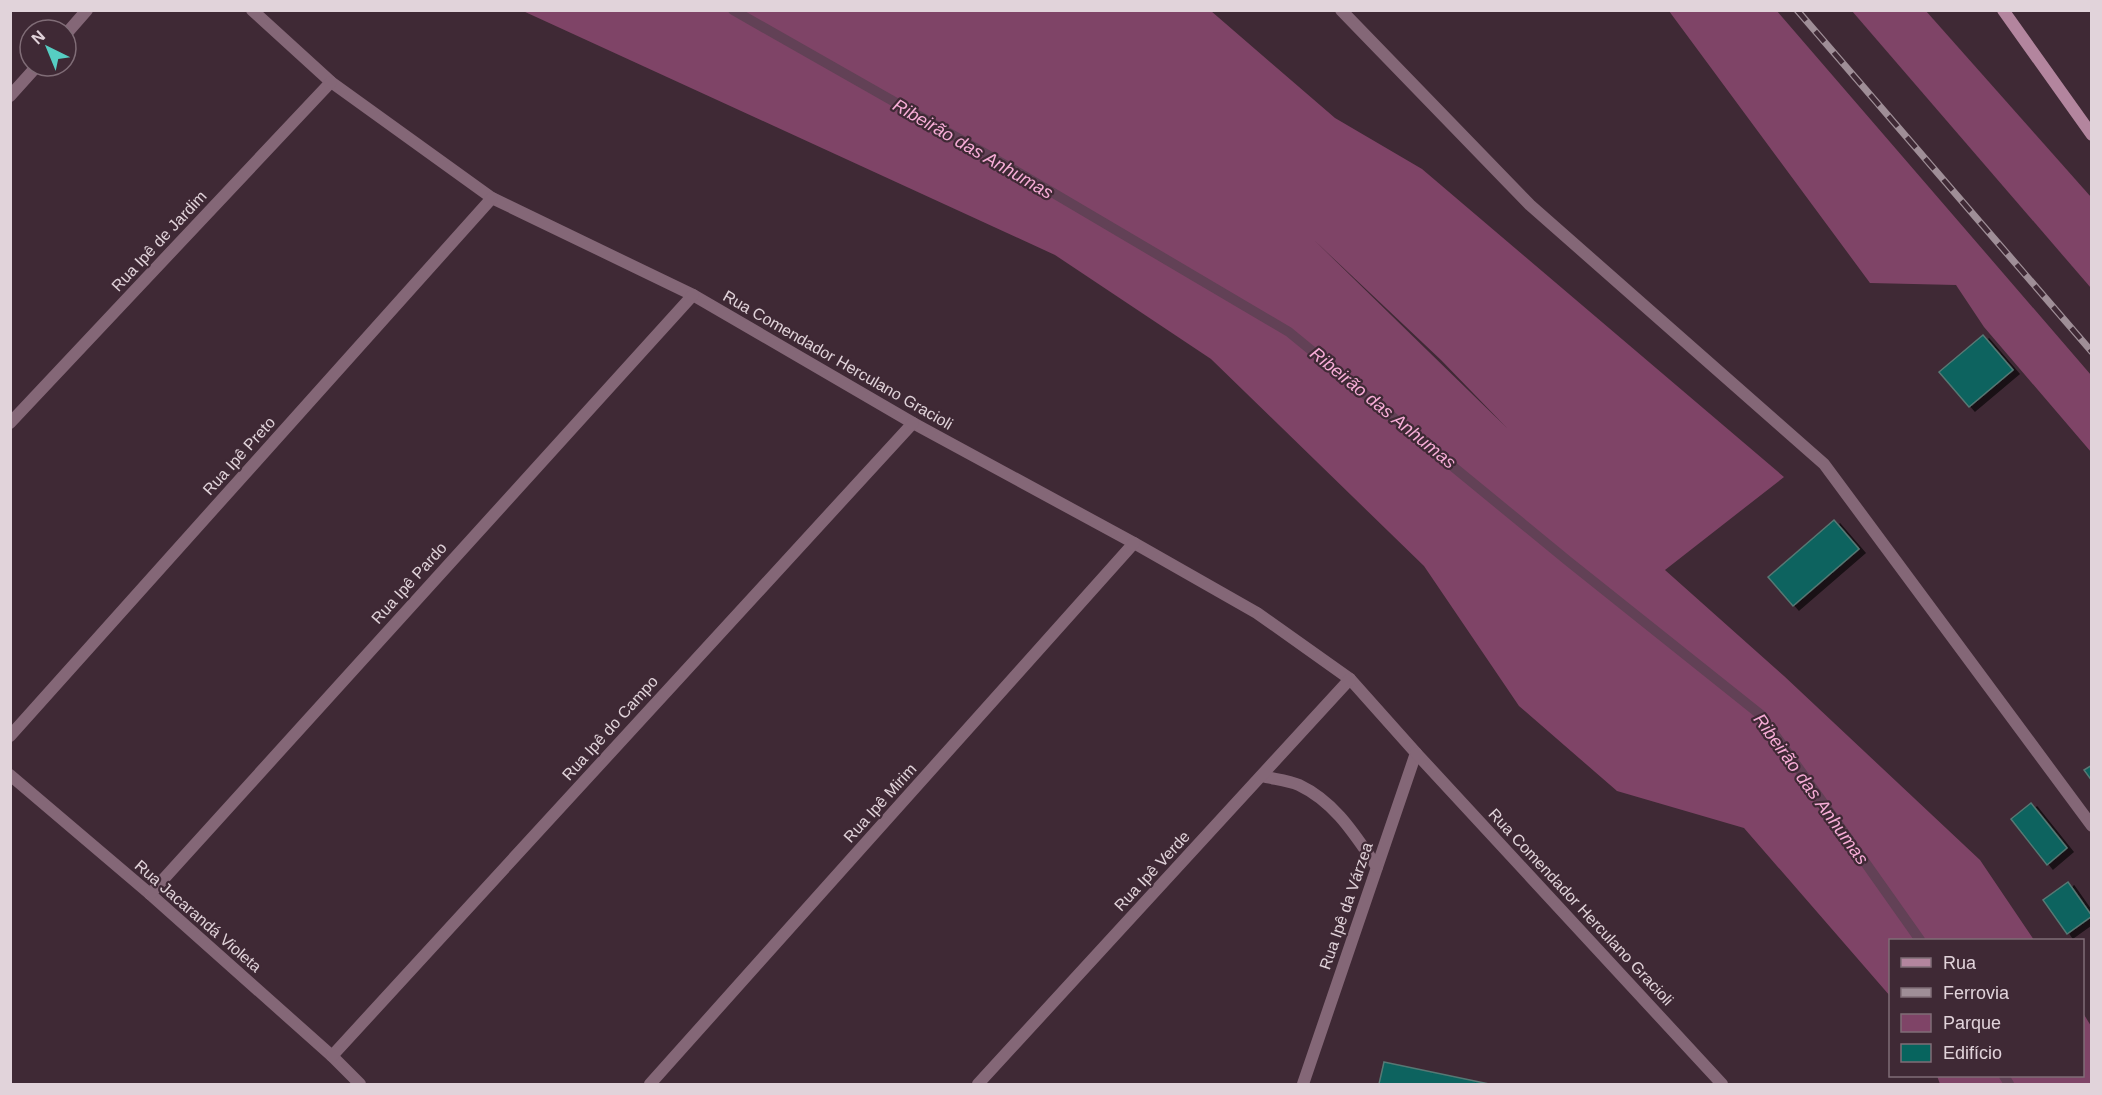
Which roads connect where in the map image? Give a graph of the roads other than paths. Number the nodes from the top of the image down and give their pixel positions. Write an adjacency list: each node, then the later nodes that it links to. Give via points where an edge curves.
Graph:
1 (252, 10): 5 (street, Rua Comendador Herculano Gracioli)
2 (1341, 10): 18 (street, via 1530,205 1824,464)
3 (2003, 10): 7 (street)
4 (27, 78): 6 (street)
5 (331, 82): 8 (street, Rua Comendador Herculano Gracioli); 10 (street, Rua Ipê de Jardim)
6 (10, 96)
7 (2091, 135)
8 (492, 198): 9 (street, Rua Comendador Herculano Gracioli); 14 (street, Rua Ipê Preto)
9 (693, 295): 11 (street, Rua Comendador Herculano Gracioli); 20 (street, Rua Ipê Pardo)
10 (10, 423)
11 (912, 423): 12 (street, Rua Comendador Herculano Gracioli); 21 (street, Rua Ipê do Campo)
12 (1134, 543): 13 (street, Rua Comendador Herculano Gracioli, via 1257,613); 23 (street, Rua Ipê Mirim)
13 (1350, 679): 15 (street, Rua Comendador Herculano Gracioli); 17 (street, Rua Ipê Verde)
14 (10, 736)
15 (1416, 753): 19 (street, Rua Ipê da Várzea); 26 (street, Rua Comendador Herculano Gracioli)
16 (10, 776): 20 (street, Rua Jacarandá Violeta)
17 (1262, 776): 19 (street, via 1297,784 1323,799); 24 (street, Rua Ipê Verde)
18 (2091, 826)
19 (1377, 867): 25 (street, Rua Ipê da Várzea)
20 (150, 894): 21 (street, Rua Jacarandá Violeta)
21 (332, 1056): 22 (street, Rua Jacarandá Violeta)
22 (360, 1084)
23 (650, 1084)
24 (978, 1084)
25 (1303, 1084)
26 (1722, 1084)

